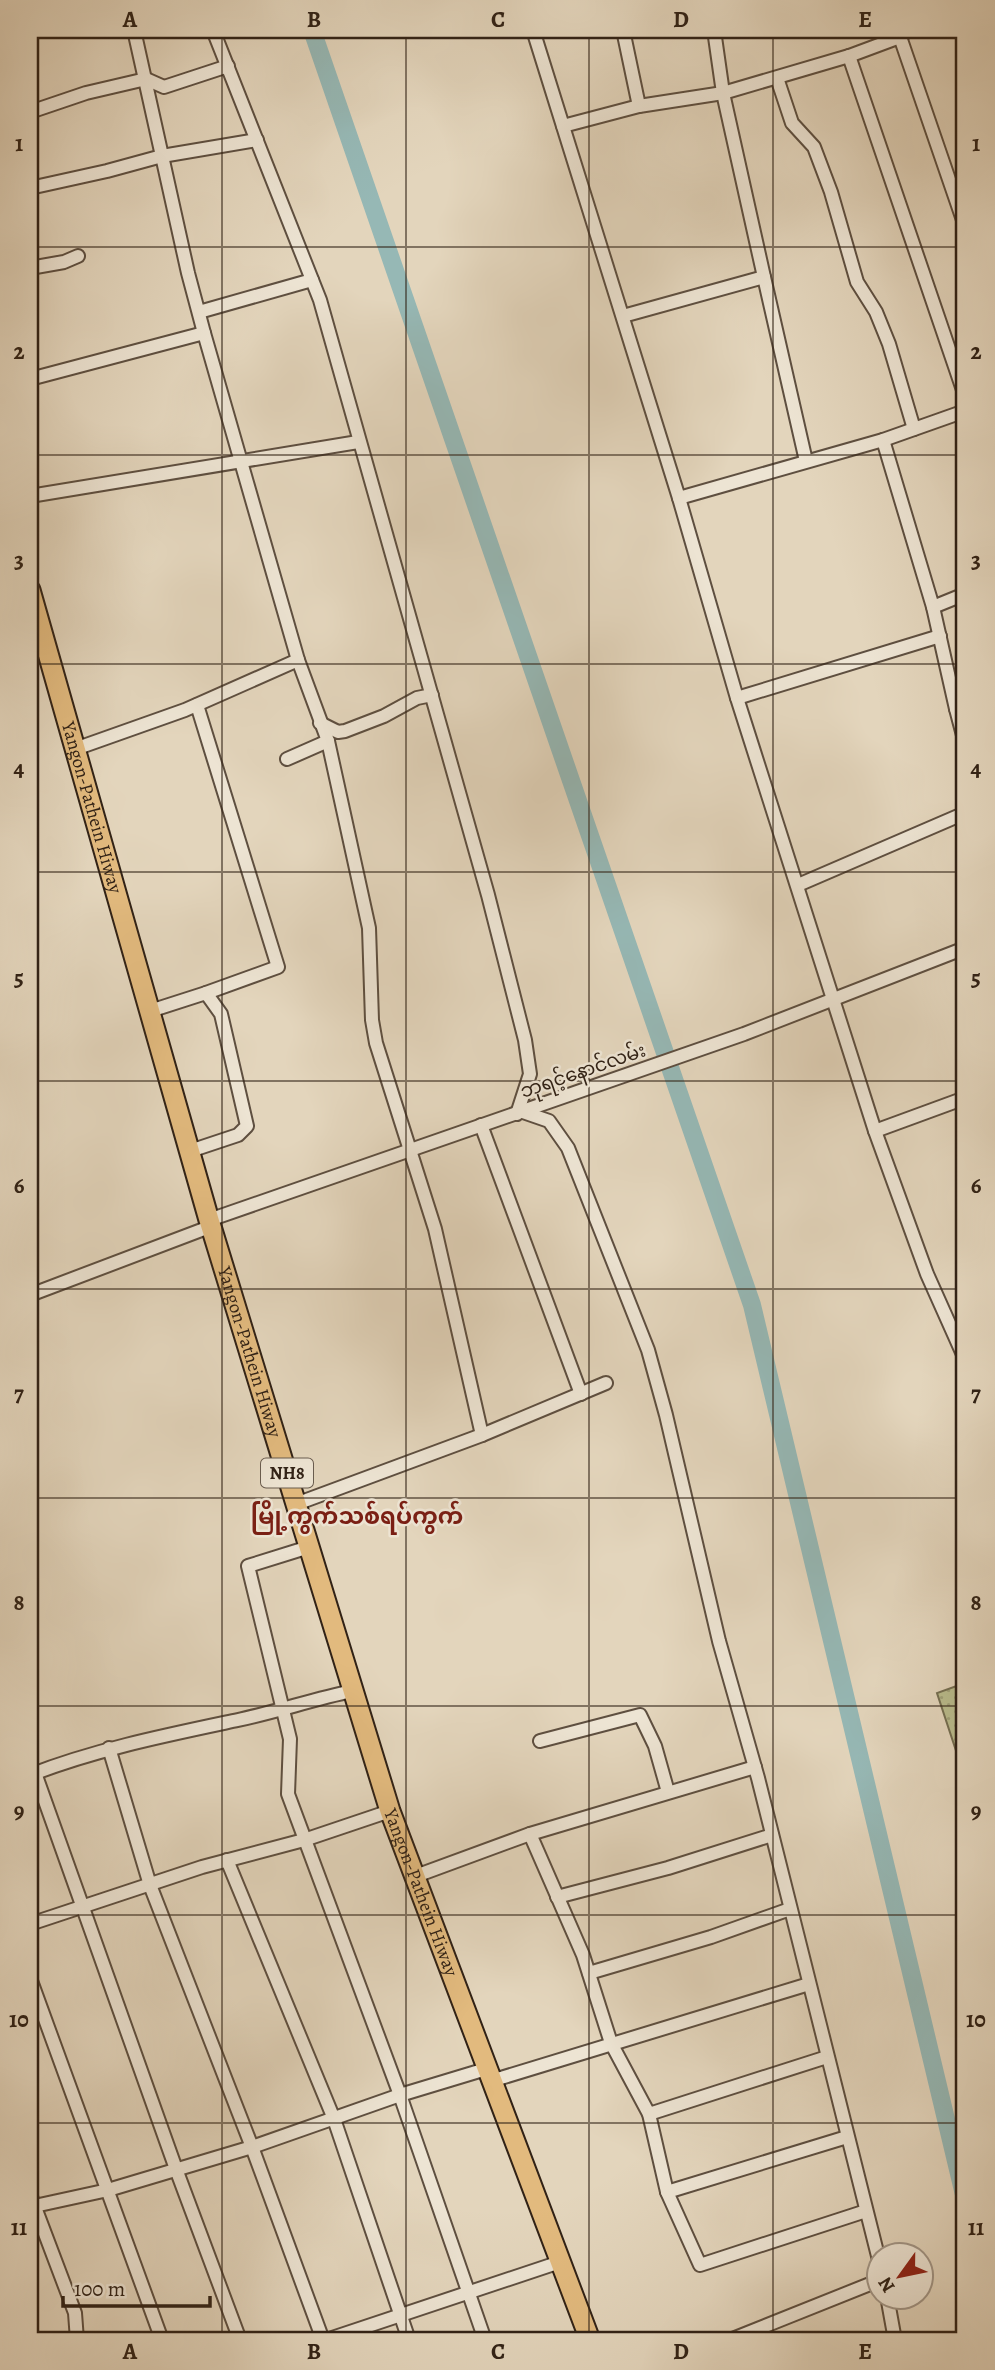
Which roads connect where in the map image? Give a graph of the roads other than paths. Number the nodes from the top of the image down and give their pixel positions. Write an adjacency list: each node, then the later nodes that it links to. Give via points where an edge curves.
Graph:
1 (38, 30): 7 (street)
2 (134, 30): 12 (street)
3 (214, 30): 10 (street)
4 (533, 30): 16 (street)
5 (623, 30): 14 (street)
6 (714, 30): 13 (street)
7 (30, 32)
8 (902, 32): 9 (street); 20 (street)
9 (849, 55): 11 (street); 29 (street)
10 (228, 66): 12 (street, via 164,88); 17 (street)
11 (777, 78): 13 (street); 31 (street, via 792,123 814,147 857,282 889,344)
12 (146, 79): 15 (street); 18 (street)
13 (723, 93): 14 (street); 23 (street)
14 (639, 106): 16 (street)
15 (30, 112)
16 (563, 126): 26 (street)
17 (257, 140): 18 (street); 24 (street)
18 (162, 156): 19 (street); 25 (street)
19 (30, 188)
20 (965, 226)
21 (78, 256): 22 (street)
22 (30, 268)
23 (764, 277): 26 (street); 35 (street)
24 (312, 280): 25 (street); 33 (street)
25 (198, 313): 27 (street)
26 (622, 316): 37 (street)
27 (204, 332): 28 (street); 34 (street)
28 (30, 379)
29 (965, 396)
30 (965, 411): 31 (street)
31 (914, 429): 32 (street)
32 (883, 440): 35 (street); 40 (street)
33 (358, 442): 34 (street); 43 (street)
34 (240, 461): 36 (street); 42 (street)
35 (806, 461): 37 (street)
36 (30, 496)
37 (679, 498): 44 (street)
38 (30, 590): 50 (highway, Yangon-Pathein Hiway / NH8)
39 (965, 594): 40 (street)
40 (933, 607): 41 (street)
41 (940, 636): 44 (street); 46 (street)
42 (298, 660): 45 (street); 47 (street)
43 (432, 695): 47 (street, via 345,731); 59 (street, via 526,1040 530,1074)
44 (737, 698): 53 (street)
45 (197, 705): 50 (street); 55 (street, via 278,967)
46 (961, 708): 49 (street)
47 (320, 723): 48 (street)
48 (328, 741): 51 (street); 62 (street, via 369,928 376,1043)
49 (965, 743)
50 (75, 749): 57 (highway, Yangon-Pathein Hiway / NH8)
51 (287, 759)
52 (965, 813): 53 (street)
53 (798, 884): 56 (street)
54 (965, 948): 56 (street, ဘုရင့်နောင်လမ်း)
55 (206, 993): 57 (street); 63 (street, via 221,1014 247,1126 238,1135)
56 (834, 1000): 59 (street, ဘုရင့်နောင်လမ်း); 61 (street)
57 (150, 1011): 63 (highway, Yangon-Pathein Hiway / NH8)
58 (965, 1098): 61 (street)
59 (522, 1112): 60 (street, ဘုရင့်နောင်လမ်း); 77 (street, via 549,1121 568,1148 648,1350 719,1641)
60 (481, 1125): 62 (street, ဘုရင့်နောင်လမ်း); 69 (street)
61 (875, 1131): 66 (street, via 927,1274)
62 (409, 1150): 64 (street, ဘုရင့်နောင်လမ်း); 70 (street, via 435,1230)
63 (190, 1151): 64 (highway, Yangon-Pathein Hiway / NH8)
64 (211, 1223): 65 (street, ဘုရင့်နောင်လမ်း); 71 (highway, Yangon-Pathein Hiway / NH8)
65 (30, 1295)
66 (962, 1342): 67 (street)
67 (965, 1359)
68 (606, 1383): 69 (street)
69 (580, 1394): 70 (street)
70 (482, 1435): 71 (street)
71 (296, 1504): 72 (highway, Yangon-Pathein Hiway / NH8)
72 (309, 1547): 73 (highway, Yangon-Pathein Hiway / NH8); 74 (street, via 248,1566)
73 (352, 1691): 74 (street); 80 (highway, Yangon-Pathein Hiway / NH8)
74 (283, 1709): 76 (street); 83 (street, via 290,1740 288,1794)
75 (540, 1741): 79 (street, via 640,1715 655,1746)
76 (109, 1748): 78 (street); 86 (street)
77 (755, 1767): 79 (street); 82 (street)
78 (32, 1774): 88 (street)
79 (668, 1792): 81 (street)
80 (390, 1811): 83 (street); 85 (highway, Yangon-Pathein Hiway / NH8)
81 (530, 1834): 85 (street); 87 (street)
82 (772, 1835): 87 (street); 89 (street)
83 (304, 1840): 84 (street); 97 (street)
84 (227, 1860): 86 (street); 99 (street)
85 (413, 1877): 96 (highway, Yangon-Pathein Hiway / NH8)
86 (150, 1885): 88 (street); 101 (street)
87 (557, 1897): 91 (street)
88 (82, 1907): 90 (street); 102 (street)
89 (790, 1909): 91 (street); 93 (street)
90 (30, 1924)
91 (589, 1973): 94 (street)
92 (30, 1978): 103 (street)
93 (809, 1984): 94 (street); 95 (street)
94 (611, 2043): 96 (street); 98 (street)
95 (827, 2057): 98 (street); 100 (street)
96 (489, 2075): 97 (street); 108 (highway, Yangon-Pathein Hiway / NH8)
97 (400, 2095): 99 (street); 110 (street)
98 (649, 2114): 104 (street)
99 (334, 2119): 101 (street); 112 (street)
100 (847, 2137): 104 (street); 106 (street)
101 (252, 2147): 102 (street); 116 (street)
102 (176, 2169): 103 (street); 115 (street)
103 (108, 2190): 105 (street); 114 (street)
104 (667, 2192): 106 (street, via 700,2265)
105 (31, 2202): 113 (street, via 75,2313)
106 (866, 2211): 107 (street)
107 (874, 2240)
108 (560, 2262): 110 (street); 119 (highway, Yangon-Pathein Hiway / NH8)
109 (866, 2286): 120 (street)
110 (468, 2291): 112 (street); 118 (street)
111 (889, 2310): 121 (street)
112 (400, 2314): 116 (street); 117 (street)
113 (77, 2340)
114 (162, 2340)
115 (240, 2340)
116 (324, 2340)
117 (409, 2340)
118 (485, 2340)
119 (590, 2340)
120 (730, 2340)
121 (895, 2340)

